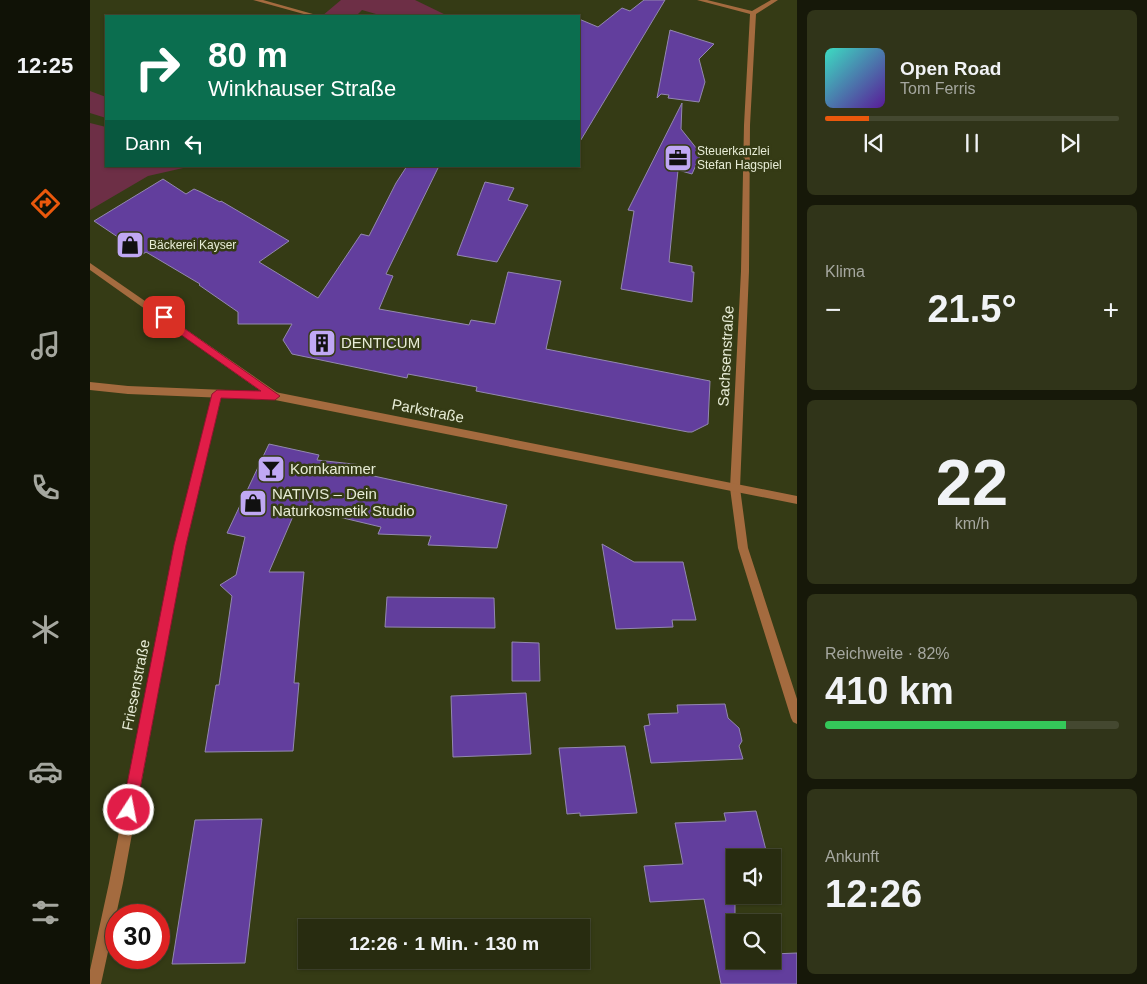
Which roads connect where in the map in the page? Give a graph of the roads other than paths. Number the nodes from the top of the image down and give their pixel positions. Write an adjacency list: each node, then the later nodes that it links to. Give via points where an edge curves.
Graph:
1 (258, 0): 5 (street)
2 (700, 0): 4 (street)
3 (775, 0): 4 (street)
4 (753, 13): 10 (street, Sachsenstraße)
5 (313, 15)
6 (90, 266): 9 (street, Parkstraße)
7 (90, 386): 8 (street)
8 (217, 394): 9 (street); 13 (street, Friesenstraße, via 178,554)
9 (275, 396): 10 (street, Parkstraße)
10 (735, 488): 11 (street, Parkstraße); 12 (street, Sachsenstraße, via 743,548)
11 (797, 500)
12 (797, 718)
13 (95, 983)

